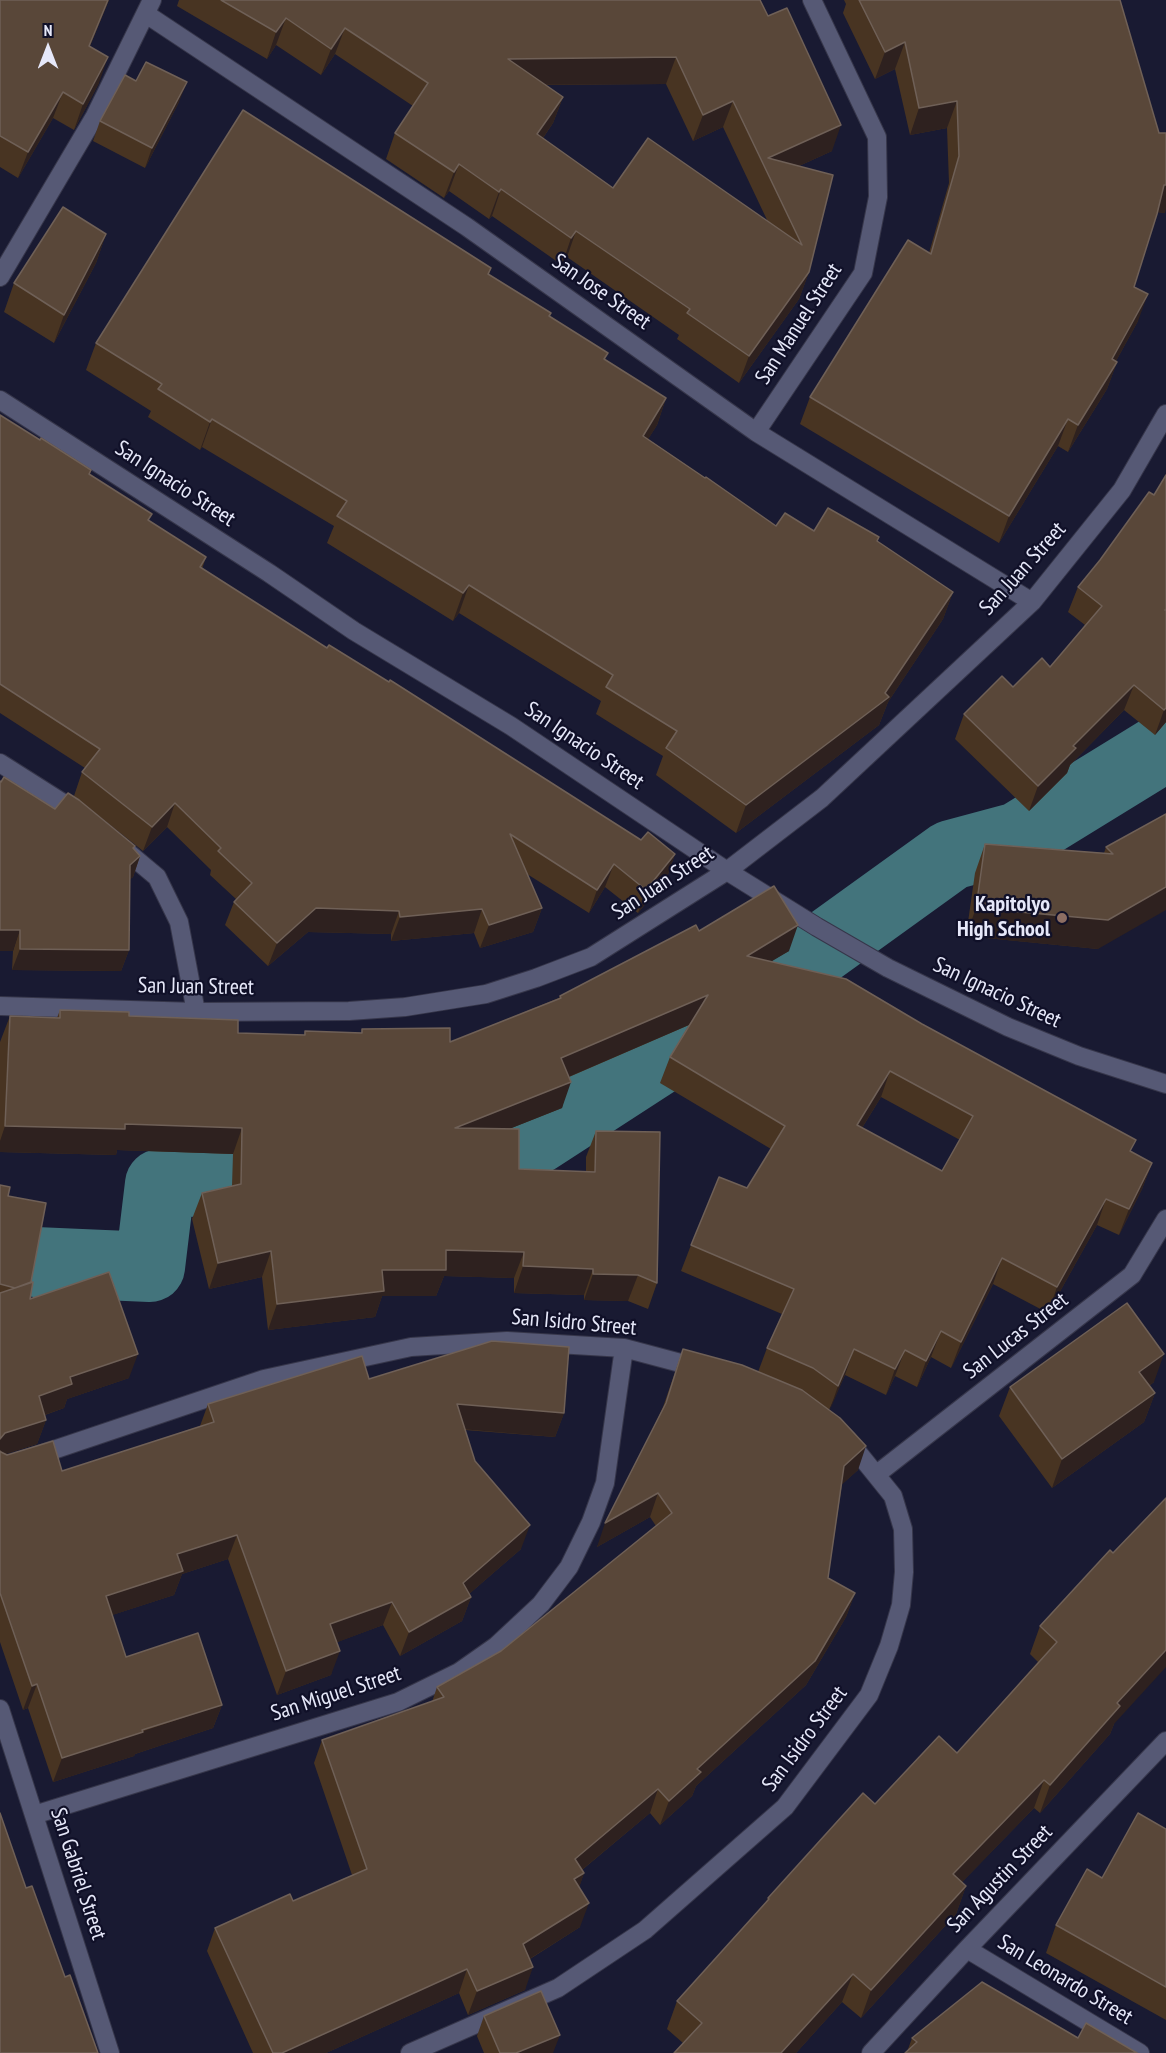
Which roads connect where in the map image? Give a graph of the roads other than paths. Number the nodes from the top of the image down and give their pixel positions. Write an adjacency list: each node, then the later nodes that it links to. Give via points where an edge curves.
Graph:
1 (812, 0): 6 (street, San Manuel Street, via 877,137 878,197 863,273)
2 (149, 7): 3 (street, via 95,116); 6 (street, San Jose Street)
3 (0, 277)
4 (0, 400): 9 (street, San Ignacio Street, via 354,630 511,726)
5 (1166, 414): 7 (street, San Juan Street, via 1122,490)
6 (756, 432): 7 (street, San Jose Street)
7 (1032, 602): 9 (street, San Juan Street, via 822,798)
8 (0, 763): 11 (street, via 78,812 157,877 179,922)
9 (727, 871): 11 (street, San Juan Street, via 591,957 486,994 349,1011); 12 (street, San Ignacio Street, via 888,968 1008,1028 1055,1048)
10 (0, 1006): 11 (street, San Juan Street)
11 (196, 1012)
12 (1166, 1084)
13 (1166, 1219): 18 (street, San Lucas Street, via 1132,1275)
14 (624, 1348): 15 (street, San Isidro Street); 17 (street, San Isidro Street, via 507,1341 411,1347 264,1379); 21 (street, San Miguel Street, via 605,1484 591,1522 569,1567 541,1604 496,1646 459,1672 398,1702)
15 (715, 1372)
16 (832, 1428): 18 (street, San Isidro Street, via 848,1440)
17 (0, 1468)
18 (877, 1474): 24 (street, San Isidro Street, via 893,1497 903,1529 901,1605 869,1695 785,1807 645,1930 558,1988)
19 (0, 1709): 21 (street, San Gabriel Street)
20 (1166, 1741): 22 (street, San Agustin Street)
21 (34, 1815): 23 (street, San Gabriel Street)
22 (967, 1949): 25 (street, San Agustin Street); 26 (street, San Leonardo Street)
23 (110, 2053)
24 (410, 2053)
25 (871, 2053)
26 (1140, 2053)

